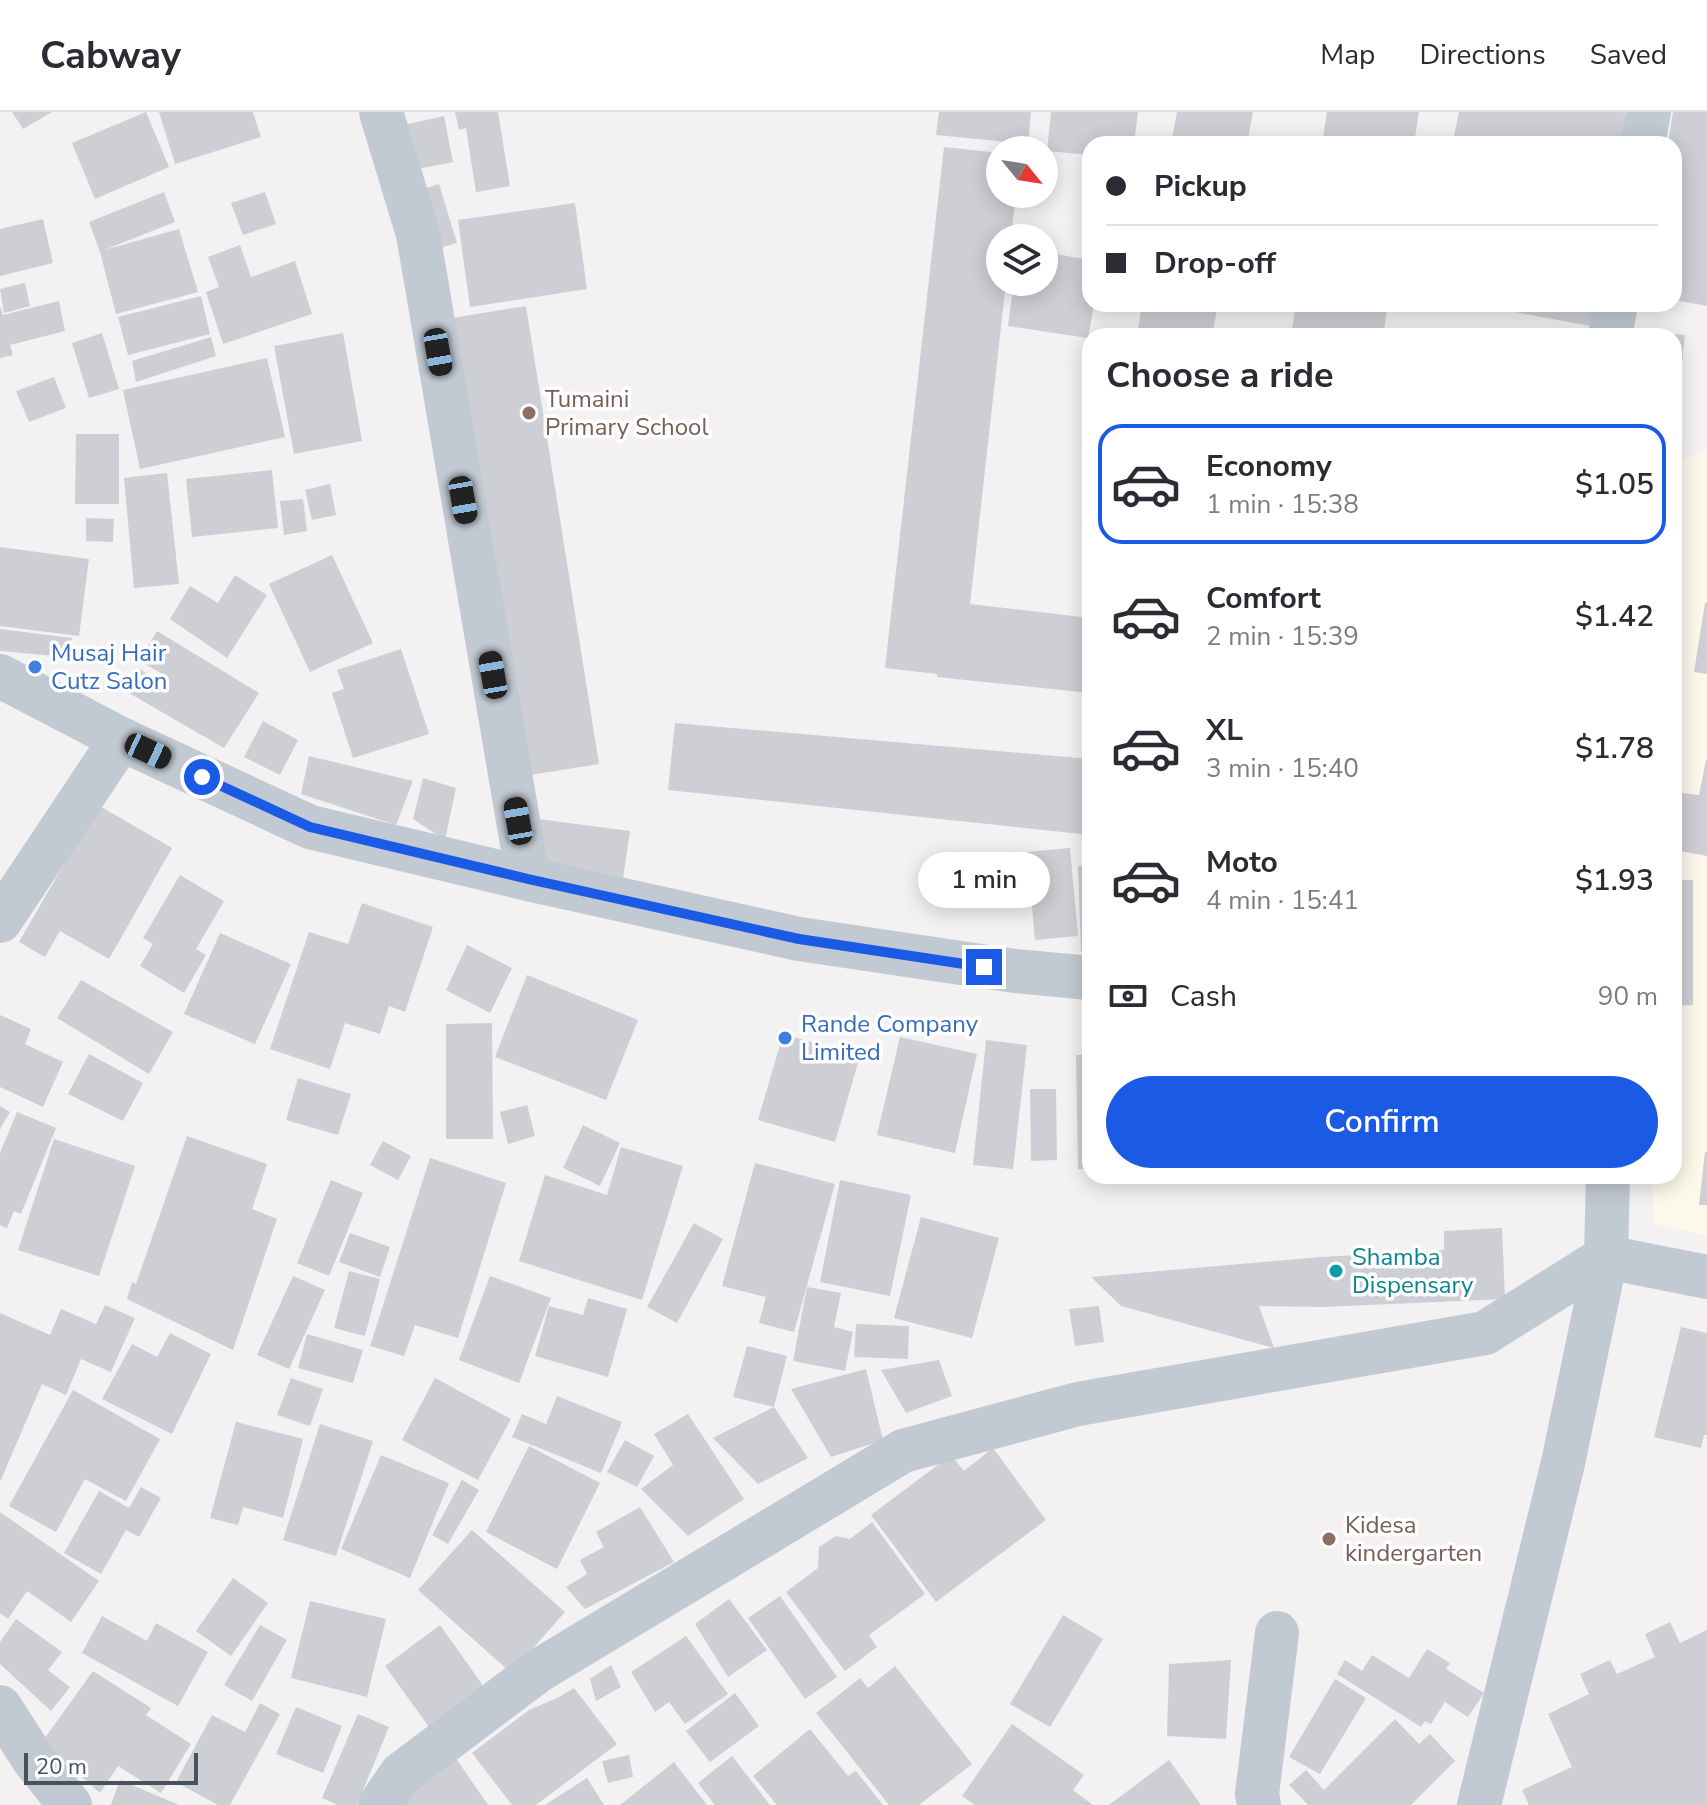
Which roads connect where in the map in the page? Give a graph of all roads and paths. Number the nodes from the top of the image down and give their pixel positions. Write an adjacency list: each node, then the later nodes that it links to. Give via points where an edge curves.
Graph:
1 (381, 112): 6 (street, via 418,234)
2 (1649, 112): 3 (street)
3 (1644, 136)
4 (0, 676): 5 (street)
5 (121, 739): 6 (street, via 310,827); 7 (street)
6 (528, 879): 8 (street, via 799,939)
7 (0, 921)
8 (1082, 977)
9 (1608, 1184): 10 (street)
10 (1606, 1257): 11 (street); 15 (street, via 1485,1333 1078,1404 903,1451 538,1671 401,1774); 17 (street, via 1563,1463)
11 (1707, 1277)
12 (1277, 1633): 16 (street)
13 (0, 1707): 14 (street)
14 (70, 1805)
15 (380, 1805)
16 (1259, 1805)
17 (1479, 1805)

